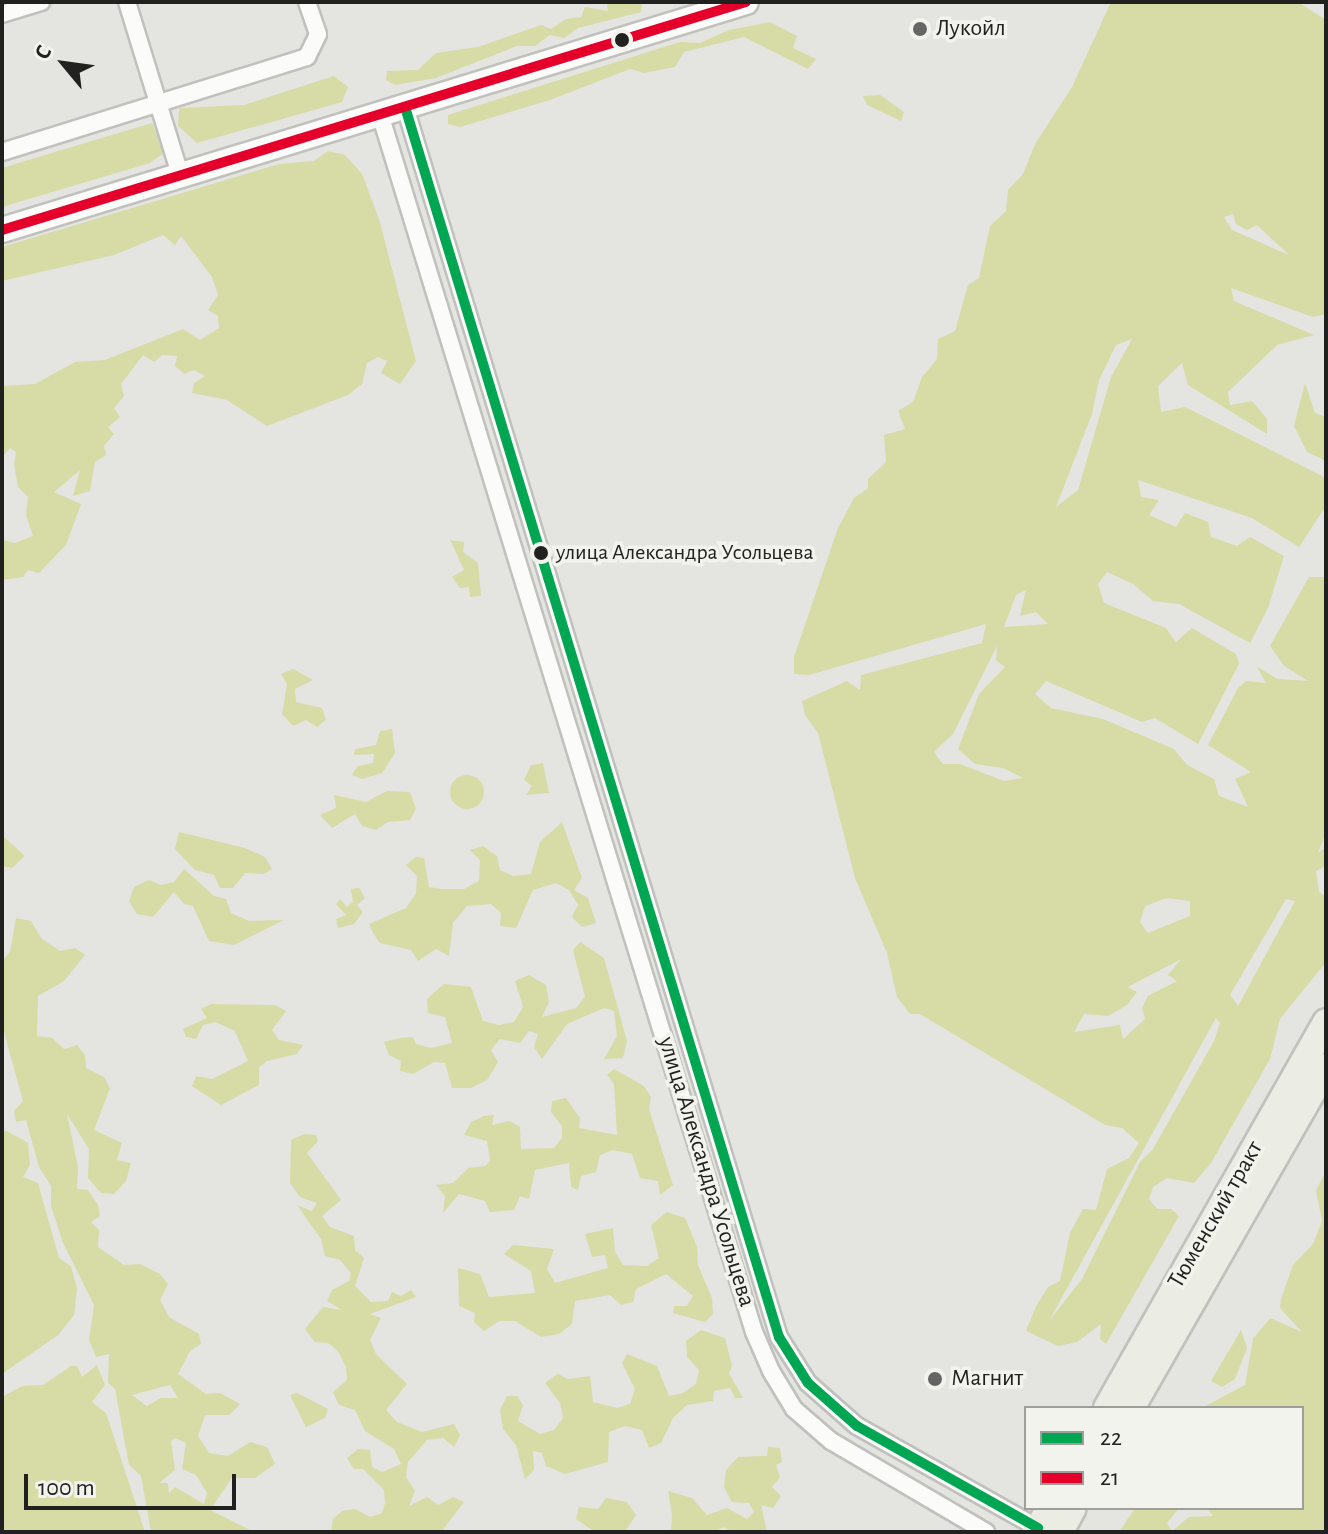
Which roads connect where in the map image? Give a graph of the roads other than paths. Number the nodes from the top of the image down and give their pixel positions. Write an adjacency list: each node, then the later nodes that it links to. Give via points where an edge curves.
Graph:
1 (39, 2): 5 (street)
2 (127, 2): 6 (street)
3 (307, 2): 6 (street, via 318,34 307,57)
4 (746, 2): 7 (main road)
5 (2, 14)
6 (158, 103): 9 (street); 10 (street)
7 (405, 107): 8 (main road); 17 (street, улица Александра Усольцева, via 779,1337 808,1383 857,1426)
8 (380, 114): 10 (main road); 18 (street, улица Александра Усольцева, via 765,1358 794,1409 831,1441)
9 (2, 152)
10 (180, 174): 11 (main road)
11 (2, 230)
12 (1326, 1022): 14 (main road, Тюменский тракт)
13 (1326, 1067): 15 (main road, Тюменский тракт)
14 (1108, 1406)
15 (1132, 1406)
16 (1070, 1510): 17 (main road)
17 (1046, 1525)
18 (986, 1532)

